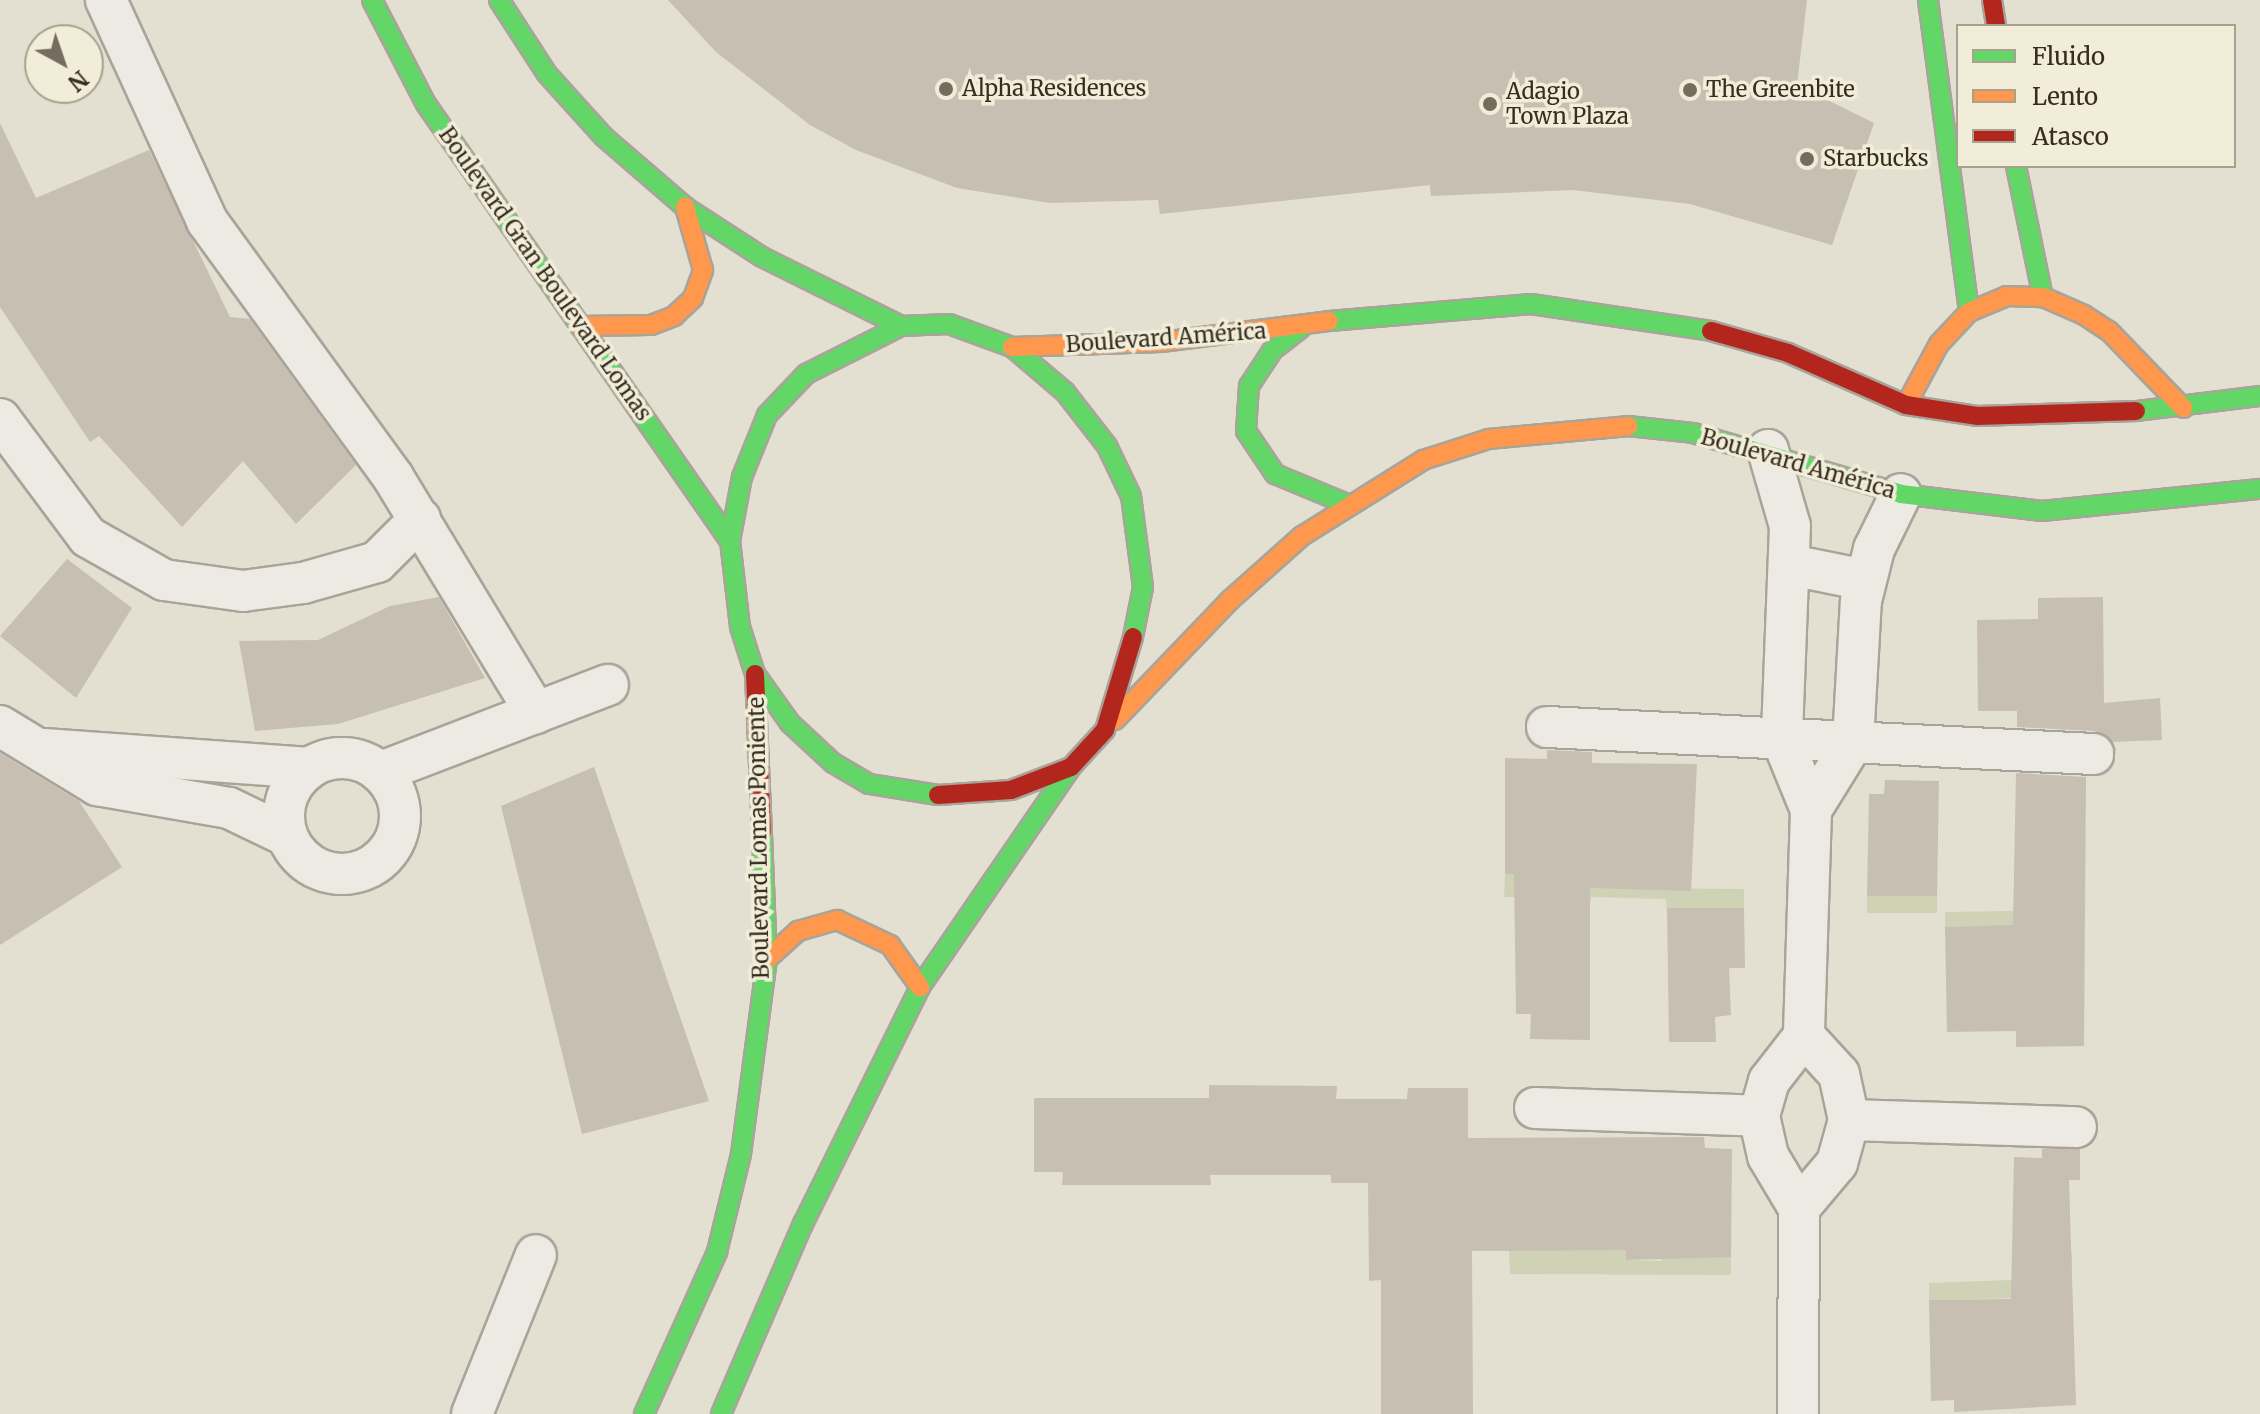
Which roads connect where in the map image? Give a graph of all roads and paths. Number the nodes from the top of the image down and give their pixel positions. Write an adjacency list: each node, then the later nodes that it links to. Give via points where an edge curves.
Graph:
1 (106, 0): 23 (street, via 207,221)
2 (372, 0): 11 (main road, Boulevard Gran Boulevard Lomas, via 426,104)
3 (499, 0): 8 (main road, via 547,74 604,137)
4 (1928, 0): 10 (main road)
5 (1992, 0): 6 (main road)
6 (1996, 24)
7 (2016, 168): 9 (main road)
8 (685, 207): 11 (main road, via 703,270 693,298 674,316 651,325); 12 (main road, via 762,257)
9 (2043, 297): 10 (main road, via 2007,296); 17 (main road, via 2109,331)
10 (1969, 312): 16 (main road, via 1939,344)
11 (580, 326): 24 (main road, Boulevard Gran Boulevard Lomas)
12 (901, 326): 14 (main road, via 949,324); 24 (main road, via 806,374 767,415 742,477)
13 (1301, 328): 14 (main road, Boulevard América); 16 (main road, Boulevard América, via 1431,309 1531,304 1675,321 1788,353); 22 (main road, via 1272,351 1249,386 1246,431 1275,474)
14 (1012, 347): 32 (main road, via 1065,392 1107,446 1131,496 1143,587 1128,664)
15 (2260, 396): 17 (main road, Boulevard América)
16 (1906, 405): 17 (main road, Boulevard América, via 2045,419)
17 (2183, 408)
18 (0, 419): 23 (street, via 88,537 164,580 243,591 303,583 377,562)
19 (1768, 450): 21 (main road, Boulevard América); 22 (main road, Boulevard América, via 1693,433 1563,428 1489,439 1423,460); 25 (street, via 1790,526)
20 (2260, 489): 21 (main road, Boulevard América, via 2042,511)
21 (1901, 494): 26 (street)
22 (1347, 504): 32 (main road, Boulevard América, via 1229,601)
23 (420, 519): 29 (street)
24 (730, 541): 27 (main road, via 732,588)
25 (1791, 565): 26 (street); 33 (street)
26 (1865, 580): 34 (street)
27 (755, 674): 37 (main road, via 790,723 833,763 869,784 952,797 1011,790); 42 (main road, Boulevard Lomas Poniente)
28 (608, 685): 29 (street)
29 (536, 713): 39 (street)
30 (0, 726): 35 (street)
31 (1547, 727): 33 (street)
32 (1105, 730): 37 (main road, Boulevard América)
33 (1782, 739): 34 (street); 40 (street)
34 (1853, 742): 36 (street); 40 (street)
35 (32, 748): 38 (street); 41 (street, via 97,785 229,808)
36 (2093, 754)
37 (1071, 767): 43 (main road)
38 (309, 768): 39 (street, via 346,758); 41 (street, via 286,798)
39 (381, 772): 41 (street, via 400,806 393,843 381,858 356,871 328,873 310,865)
40 (1811, 810): 44 (street)
41 (287, 836)
42 (767, 959): 43 (main road, via 798,931 837,920 890,945); 52 (main road, Boulevard Lomas Poniente, via 741,1154 717,1252)
43 (920, 987): 53 (main road, via 803,1224)
44 (1804, 1036): 46 (street, via 1769,1081); 47 (street, via 1839,1074)
45 (1535, 1108): 46 (street)
46 (1759, 1116): 49 (street, via 1768,1156)
47 (1849, 1120): 48 (street); 49 (street, via 1837,1163)
48 (2076, 1127)
49 (1799, 1208): 54 (street)
50 (536, 1255): 51 (street)
51 (472, 1414)
52 (644, 1414)
53 (721, 1414)
54 (1798, 1414)

